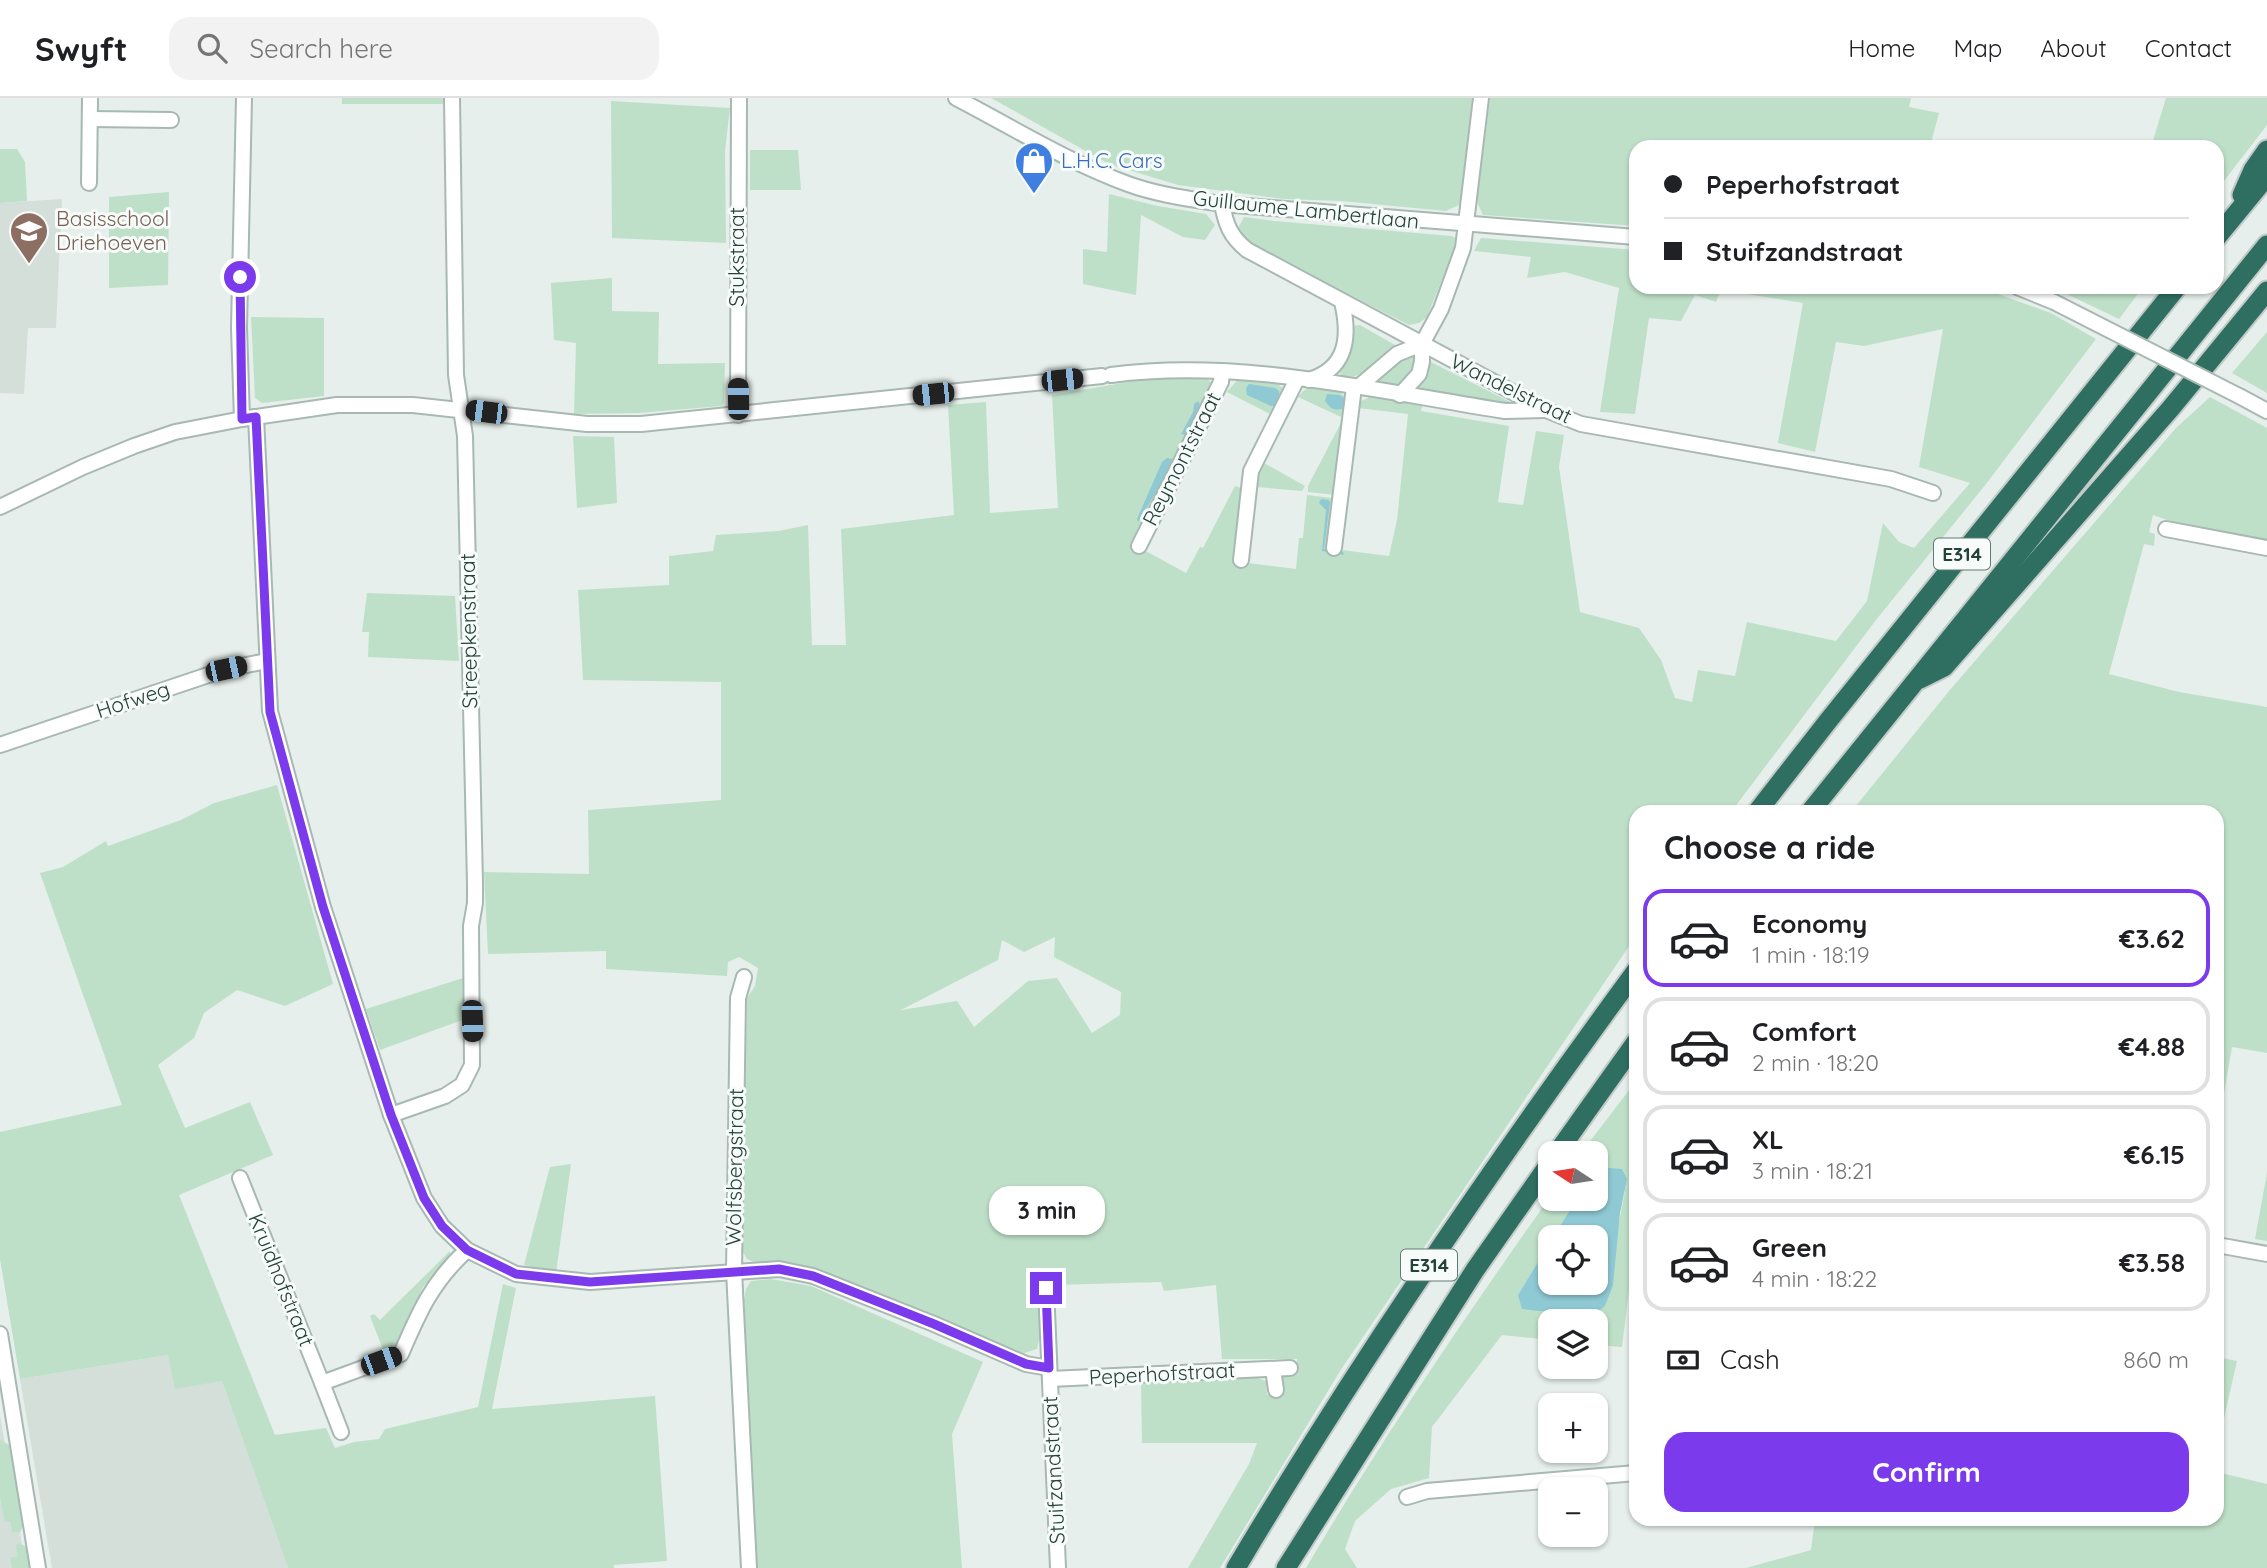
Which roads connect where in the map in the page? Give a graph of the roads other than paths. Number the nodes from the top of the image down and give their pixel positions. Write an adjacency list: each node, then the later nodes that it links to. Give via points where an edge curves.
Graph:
1 (90, 98): 7 (street)
2 (244, 98): 31 (street, Peperhofstraat, via 240,328)
3 (452, 98): 27 (street, Streepkenstraat)
4 (739, 98): 30 (street, Stukstraat)
5 (956, 98): 12 (street, Guillaume Lambertlaan, via 1108,176)
6 (1481, 98): 14 (street)
7 (90, 119): 8 (street); 11 (street)
8 (171, 120)
9 (2267, 150): 13 (highway)
10 (2267, 176): 13 (highway)
11 (89, 183)
12 (1222, 204): 14 (street, Guillaume Lambertlaan); 21 (street, Wandelstraat, via 1234,240)
13 (2232, 219): 15 (highway)
14 (1467, 225): 16 (street, Guillaume Lambertlaan); 22 (street, via 1441,309)
15 (2224, 229)
16 (1629, 237)
17 (2267, 245): 40 (highway, E314)
18 (2267, 291): 40 (highway, via 1944,667)
19 (2034, 294): 29 (street, bridge)
20 (2171, 294): 42 (highway, E314)
21 (1342, 302): 22 (street, Wandelstraat); 24 (street, via 1347,331 1342,354 1329,371)
22 (1422, 344): 25 (street, via 1397,354); 26 (street, via 1419,374); 28 (street, Wandelstraat)
23 (1222, 371): 24 (street); 30 (street, via 1153,370); 35 (street, Reymontstraat, via 1222,382)
24 (1302, 380): 25 (street); 38 (street, via 1251,471)
25 (1355, 387): 26 (street); 36 (street)
26 (1400, 395): 28 (street, via 1505,411)
27 (460, 409): 30 (street, via 587,424); 31 (street, via 337,405); 47 (street, Streepkenstraat, via 465,436 475,894 472,1065 462,1085 445,1096)
28 (1546, 410): 32 (street, Wandelstraat, via 1581,424 1891,479)
29 (2267, 411)
30 (738, 415)
31 (249, 418): 33 (street, via 175,432 135,446); 39 (street, Peperhofstraat)
32 (1933, 494)
33 (0, 507)
34 (2166, 529): 37 (street)
35 (1139, 546)
36 (1334, 548)
37 (2267, 548)
38 (1241, 560)
39 (267, 661): 41 (street, Hofweg, via 226,669); 47 (street, Peperhofstraat, via 270,712 323,907)
40 (1913, 683): 43 (highway, E314)
41 (0, 745)
42 (1762, 805)
43 (1816, 805)
44 (744, 977): 54 (street, Wolfsbergstraat, via 738,998)
45 (1629, 981): 68 (highway, E314, via 1440,1249)
46 (1629, 1052): 48 (highway)
47 (391, 1115): 52 (street, Peperhofstraat, via 424,1198 442,1226)
48 (1566, 1141)
49 (240, 1178): 60 (street, Kruidhofstraat)
50 (1538, 1180): 69 (highway, E314, via 1468,1281)
51 (2224, 1246): 53 (street)
52 (467, 1250): 54 (street, Peperhofstraat, via 516,1274 590,1282); 60 (street, via 425,1298 401,1354)
53 (2267, 1254)
54 (734, 1271): 59 (street, Peperhofstraat, via 779,1269 813,1276); 66 (street, Wolfsbergstraat)
55 (1046, 1288): 59 (street, Stuifzandstraat)
56 (0, 1334): 65 (street)
57 (1290, 1368): 58 (street, Peperhofstraat)
58 (1273, 1369): 59 (street, Peperhofstraat); 61 (street)
59 (1049, 1374): 67 (street, Stuifzandstraat)
60 (322, 1383): 62 (street, Kruidhofstraat)
61 (1276, 1390)
62 (341, 1432)
63 (1629, 1474): 64 (street, via 1427,1490)
64 (1406, 1497)
65 (38, 1568)
66 (749, 1568)
67 (1058, 1568)
68 (1236, 1568)
69 (1286, 1568)

